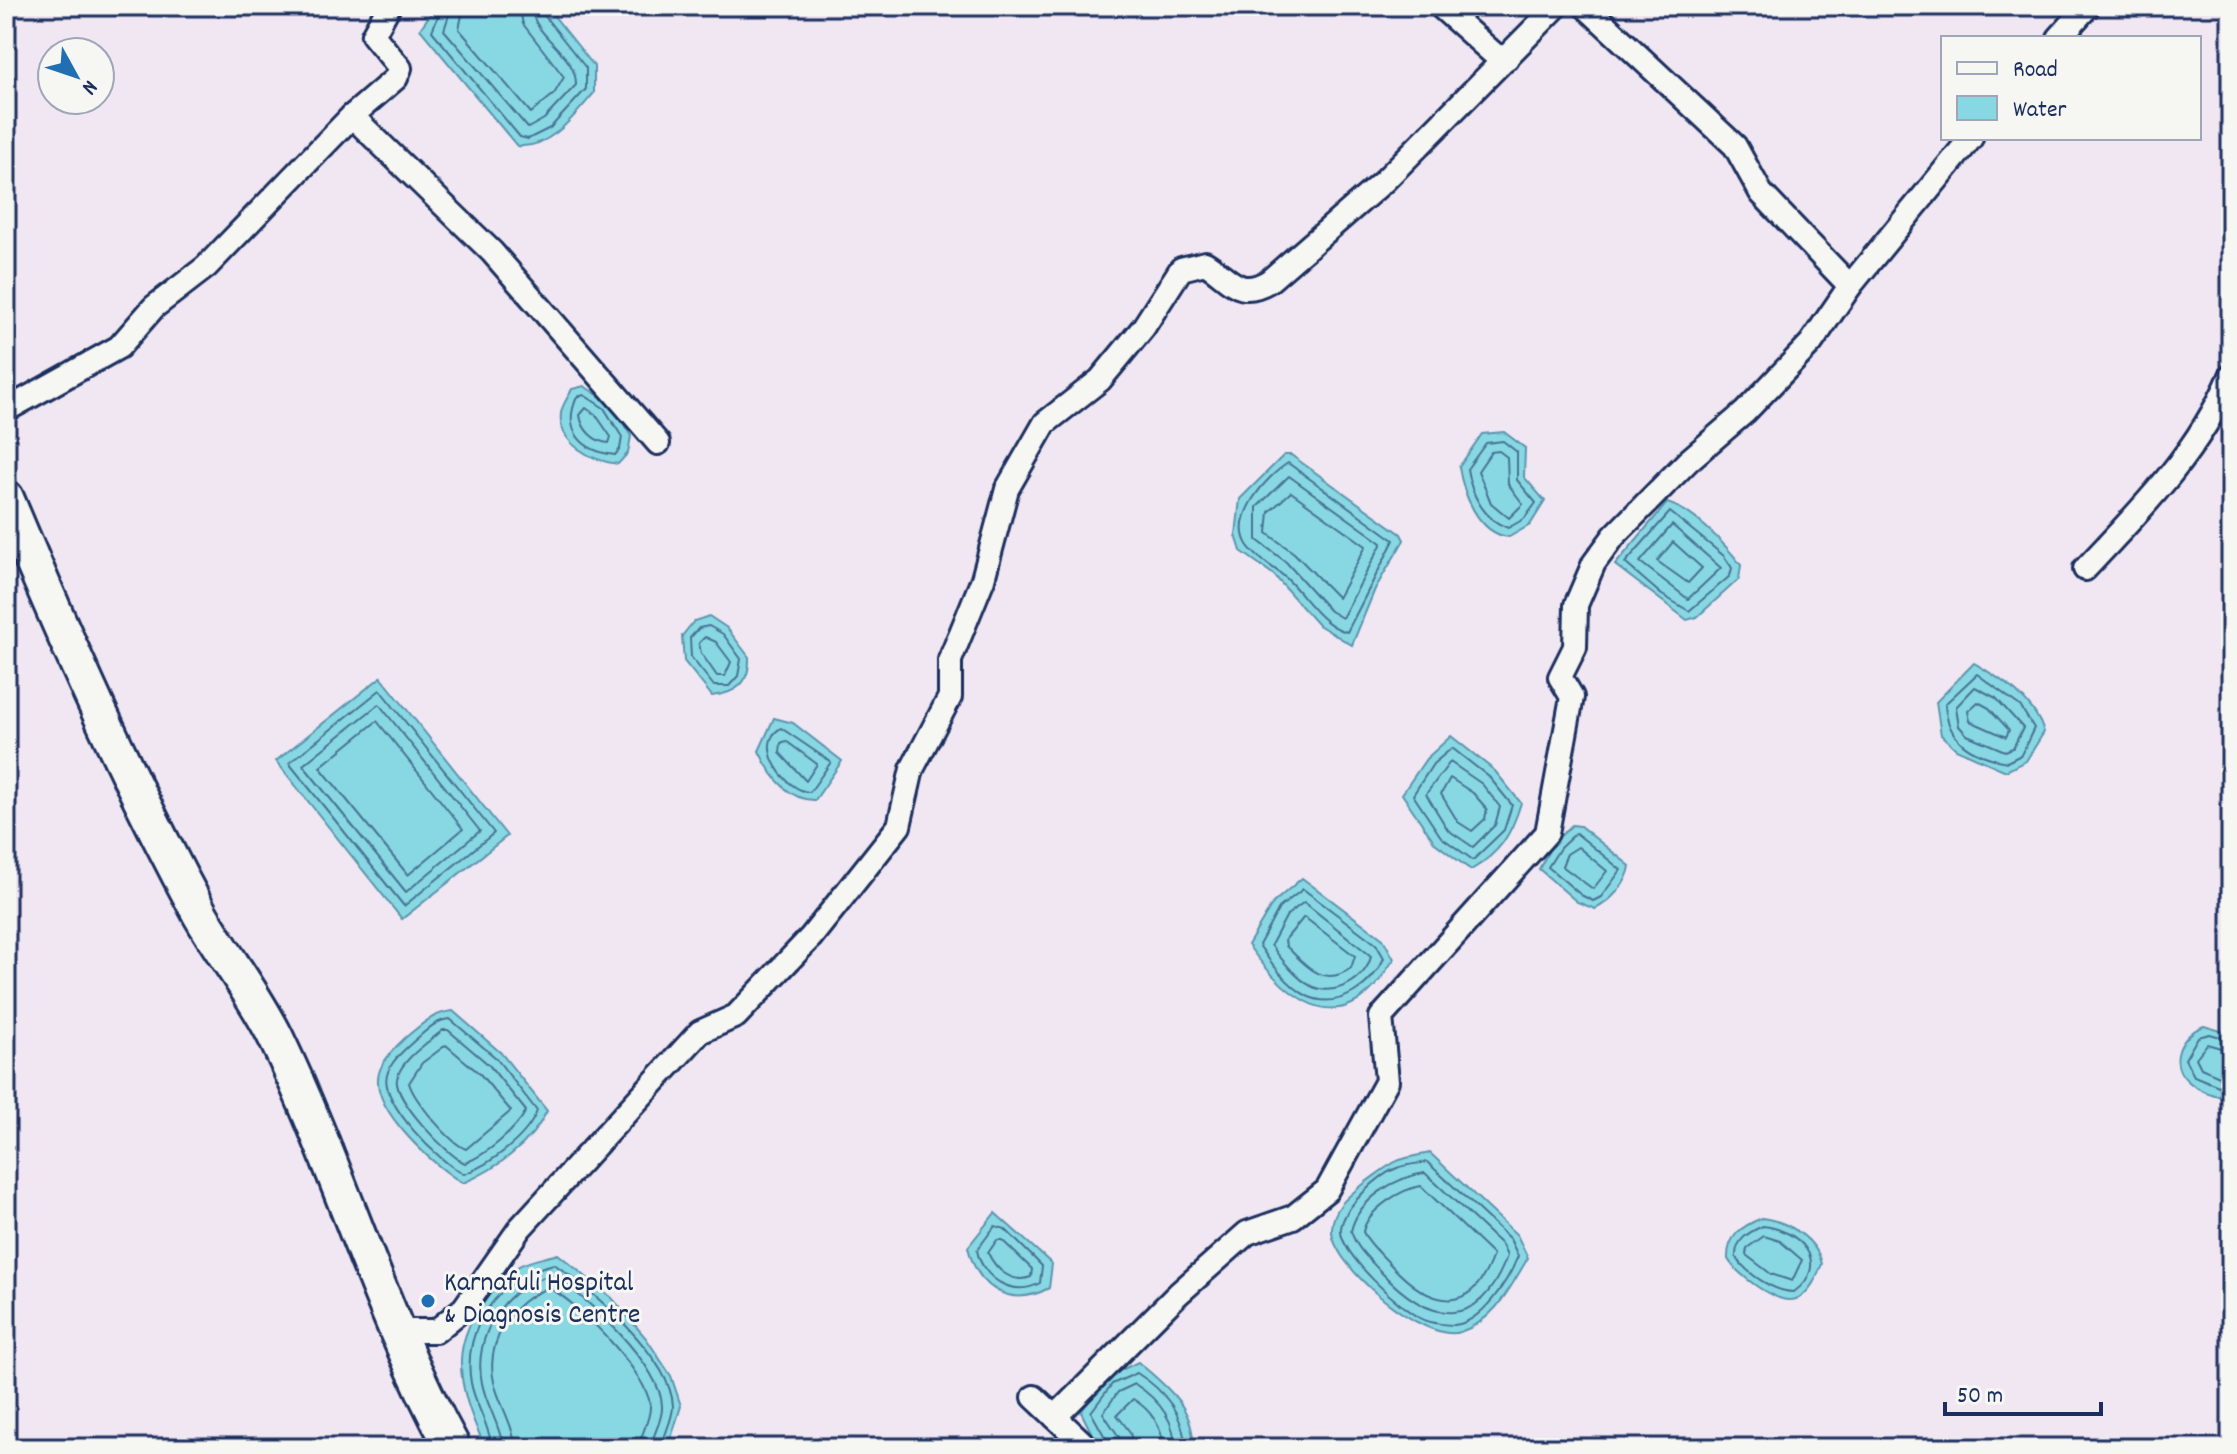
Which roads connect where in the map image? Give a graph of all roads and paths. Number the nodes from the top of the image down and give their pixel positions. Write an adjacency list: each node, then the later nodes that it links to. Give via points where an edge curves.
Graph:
1 (389, 6): 8 (street, via 373,35 400,68 396,78)
2 (1440, 6): 7 (street, via 1495,55)
3 (1557, 6): 7 (street)
4 (1585, 6): 10 (street, via 1735,146 1761,193)
5 (2088, 6): 6 (street)
6 (2061, 36)
7 (1507, 58): 16 (street, via 1384,181 1269,281 1254,290 1239,289 1205,263 1181,269 1143,328 1100,380 1045,423 1007,489 983,579 950,660 950,697 912,769 899,826 811,937 736,1016 700,1032 520,1228 464,1308 436,1331)
8 (352, 116): 12 (street, via 206,267 154,307 119,347); 13 (street, via 492,252)
9 (1969, 140): 10 (street)
10 (1850, 286): 18 (street, via 1811,343 1614,536 1594,563 1576,605 1575,647 1560,677 1572,697 1547,833 1381,1017 1387,1081 1327,1190 1293,1217 1247,1233)
11 (2231, 376): 15 (street, via 2181,462)
12 (6, 410)
13 (658, 443)
14 (6, 498): 16 (main road, via 105,724 201,915 275,1036 336,1175)
15 (2085, 569)
16 (395, 1331): 19 (main road)
17 (1034, 1397): 18 (street)
18 (1055, 1417): 20 (street)
19 (453, 1448)
20 (1088, 1448)

